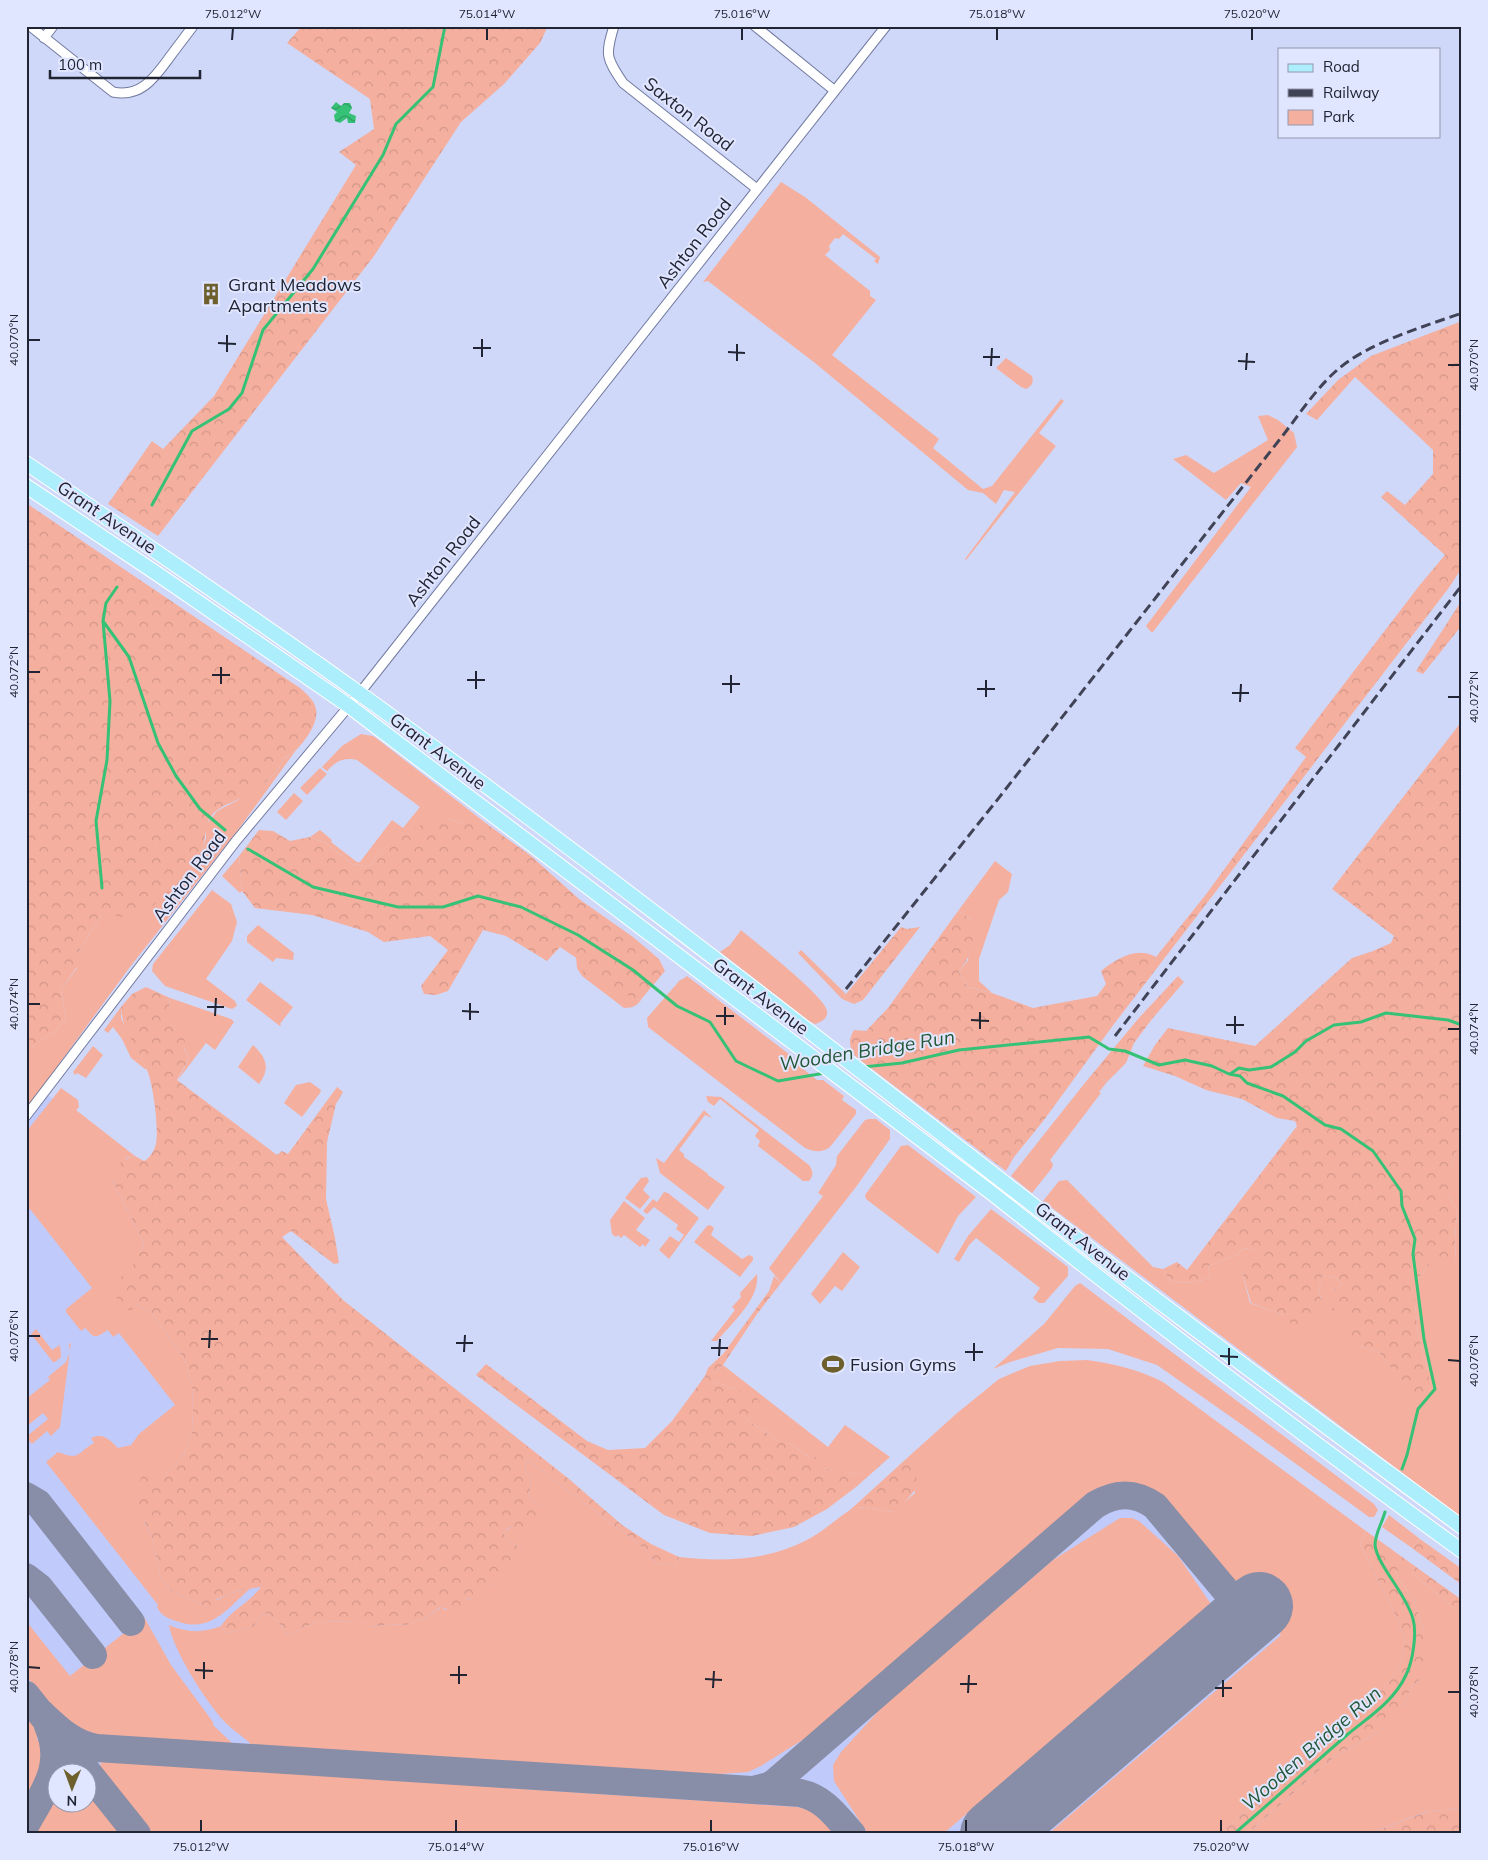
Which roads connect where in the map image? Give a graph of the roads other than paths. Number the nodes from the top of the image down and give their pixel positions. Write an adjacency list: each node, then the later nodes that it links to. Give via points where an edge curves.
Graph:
1 (30, 26): 7 (street)
2 (54, 26): 7 (street)
3 (193, 26): 7 (street, via 153,80 134,92 113,92)
4 (614, 26): 9 (street, Saxton Road, via 607,55 623,83)
5 (755, 26): 8 (street)
6 (886, 26): 8 (street, Ashton Road)
7 (44, 38)
8 (835, 91): 9 (street, Ashton Road)
9 (757, 189): 14 (street, Ashton Road)
10 (26, 463): 12 (main road, Grant Avenue)
11 (26, 486): 13 (main road, Grant Avenue)
12 (170, 561): 13 (main road); 14 (main road, Grant Avenue)
13 (160, 575): 15 (main road, Grant Avenue)
14 (360, 694): 15 (street, Ashton Road); 16 (main road, Grant Avenue)
15 (349, 706): 17 (main road, Grant Avenue); 18 (street, Ashton Road, via 236,840)
16 (614, 882): 17 (main road); 20 (main road, Grant Avenue)
17 (602, 898): 19 (main road, Grant Avenue)
18 (26, 1116)
19 (907, 1130): 20 (main road, via 915,1128 950,1153); 22 (main road, Grant Avenue, via 1353,1472)
20 (982, 1164): 21 (main road, Grant Avenue)
21 (1462, 1527)
22 (1462, 1551)

